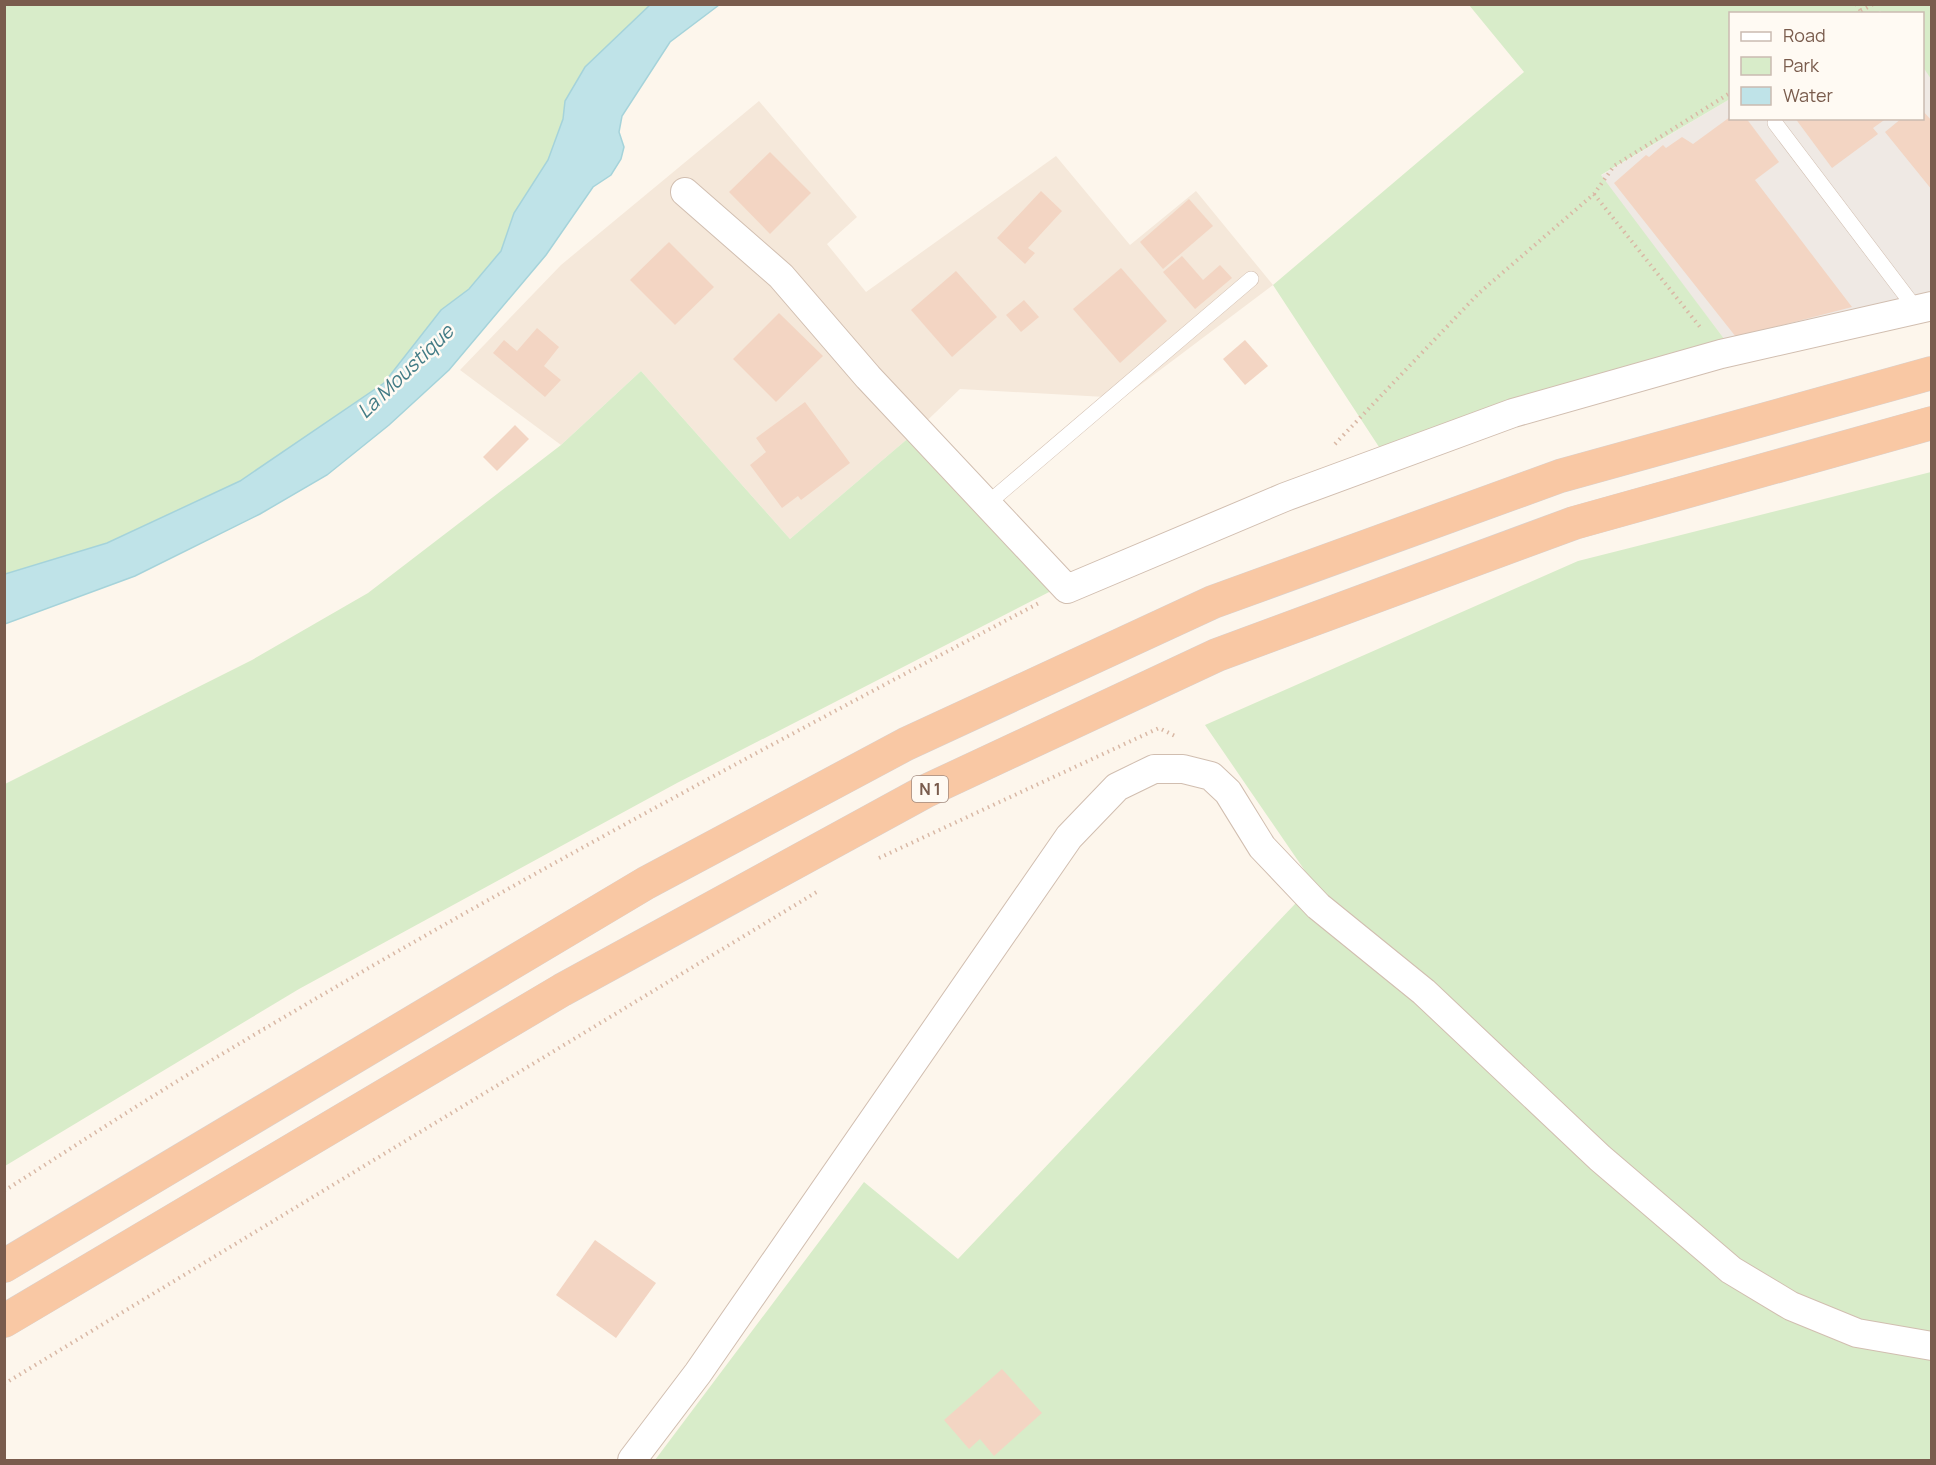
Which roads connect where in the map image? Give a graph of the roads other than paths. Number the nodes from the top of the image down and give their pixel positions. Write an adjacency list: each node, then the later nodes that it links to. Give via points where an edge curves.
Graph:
1 (1775, 123): 4 (lane)
2 (686, 192): 7 (street, via 781,276 868,377)
3 (1251, 279): 7 (lane)
4 (1924, 308): 7 (street, via 1721,354 1513,413 1285,497 1067,589)
5 (1932, 373): 8 (highway, via 1560,476 1214,602 949,724 646,883)
6 (1932, 423): 9 (highway, N 1, via 1574,523 1217,656 937,786 562,990)
7 (987, 504)
8 (4, 1266)
9 (4, 1322)
10 (1932, 1346): 11 (street, via 1857,1333 1791,1305 1731,1270 1600,1158 1424,992 1318,906 1262,847 1228,792 1211,776 1182,769 1154,770 1117,787 1070,837 698,1373)
11 (632, 1461)

